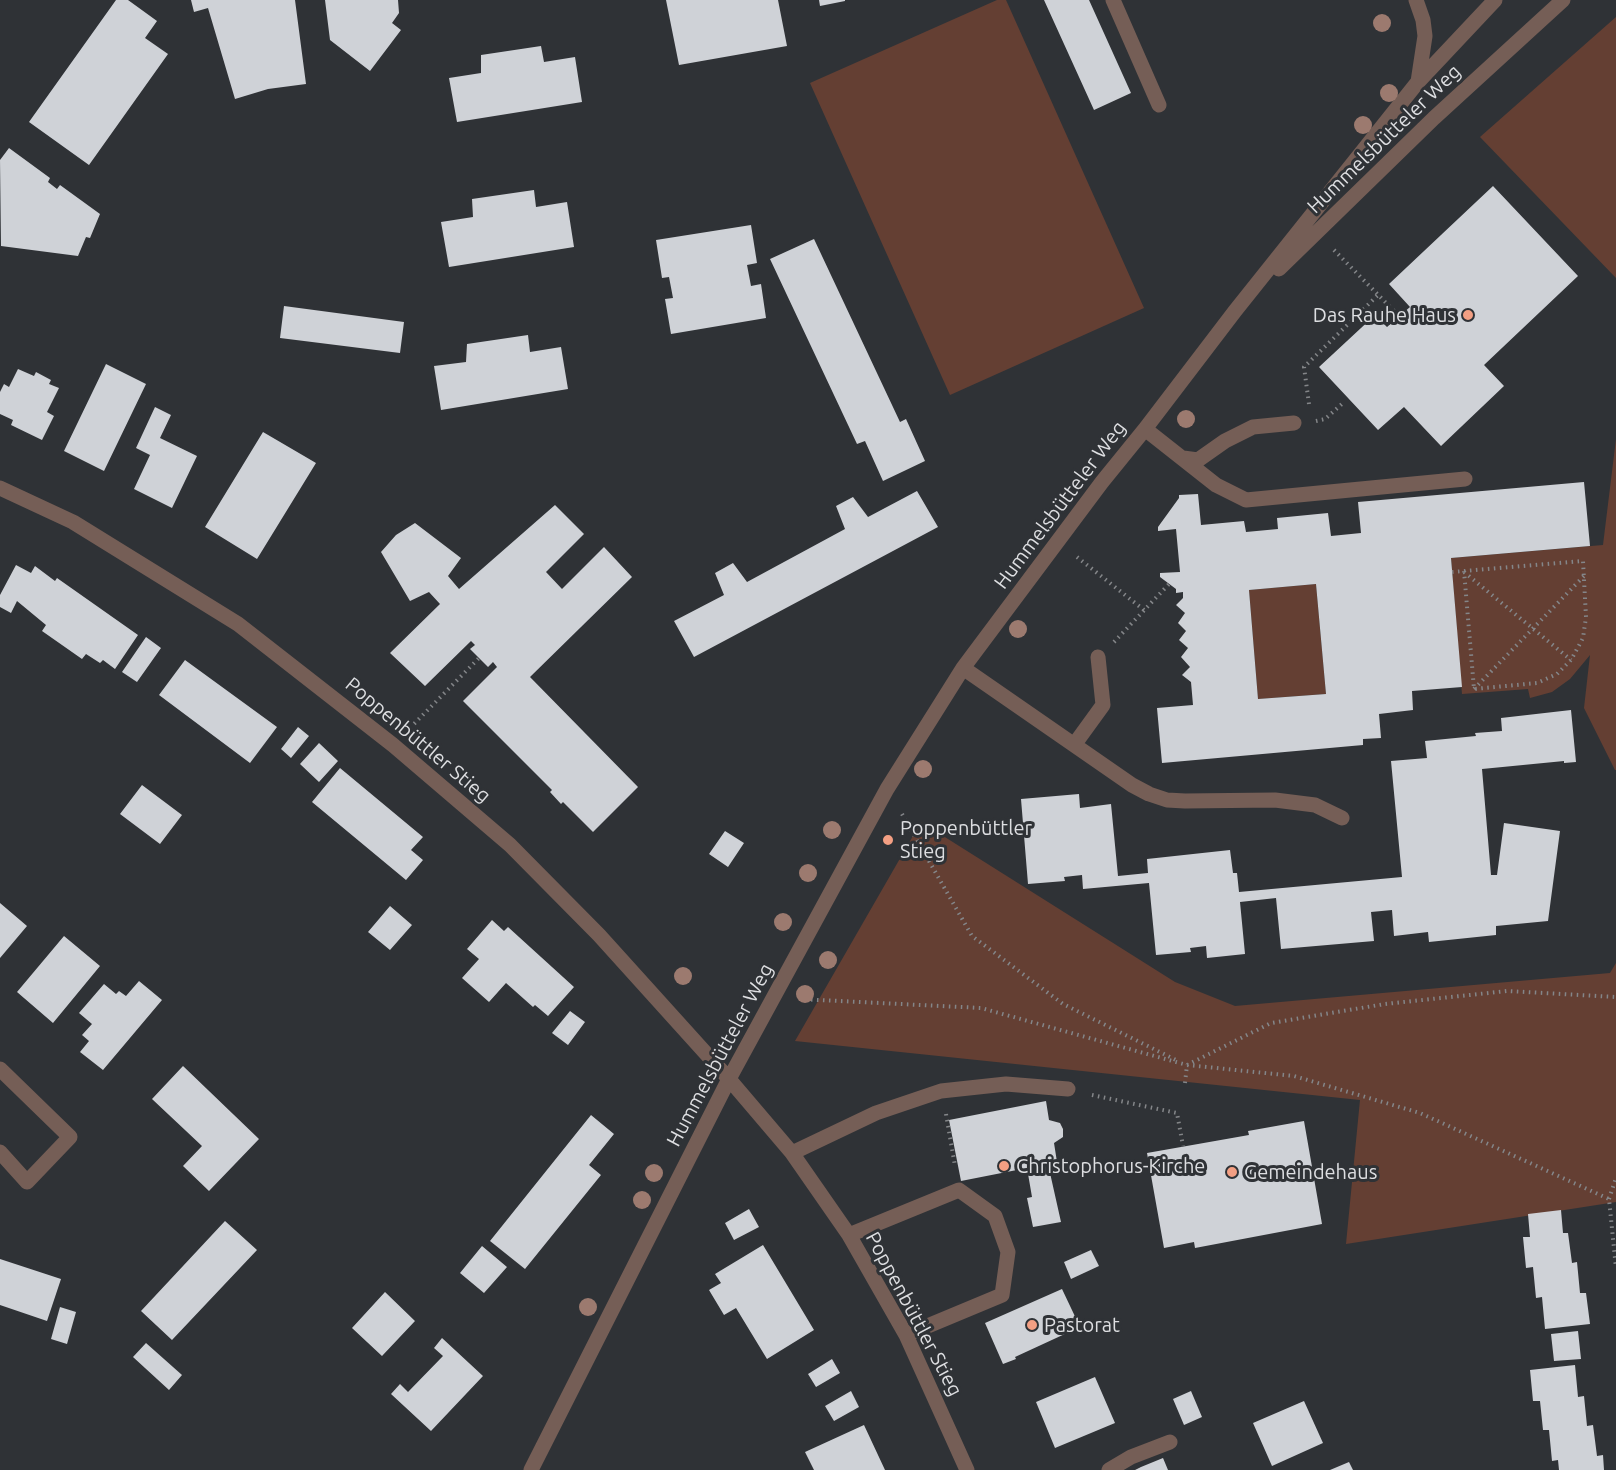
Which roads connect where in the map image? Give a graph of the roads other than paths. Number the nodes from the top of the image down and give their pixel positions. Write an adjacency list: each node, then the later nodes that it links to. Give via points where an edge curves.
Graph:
1 (1113, 0): 6 (street)
2 (1416, 0): 5 (street, via 1425,36)
3 (1495, 0): 5 (street, Hummelsbütteler Weg)
4 (1563, 0): 7 (street, Hummelsbütteler Weg, via 1434,118)
5 (1418, 83): 7 (street, Hummelsbütteler Weg)
6 (1159, 105)
7 (1235, 311): 9 (street, Hummelsbütteler Weg)
8 (1294, 423): 10 (street, via 1253,427 1198,460)
9 (1145, 429): 10 (street); 14 (street, Hummelsbütteler Weg)
10 (1183, 458): 11 (street, via 1216,485 1246,500)
11 (1465, 479)
12 (0, 488): 18 (street, Poppenbüttler Stieg, via 73,522 238,624 393,745 510,845 599,935)
13 (1098, 657): 15 (street, via 1103,705)
14 (963, 668): 15 (street); 18 (street, Hummelsbütteler Weg, via 888,789)
15 (1074, 745): 16 (street, via 1132,785 1167,800 1275,800 1315,805)
16 (1342, 818)
17 (0, 1069): 20 (street, via 70,1137 27,1182)
18 (729, 1079): 21 (street, Poppenbüttler Stieg); 25 (street, Hummelsbütteler Weg)
19 (1068, 1089): 21 (street, via 1006,1084 941,1091 876,1113)
20 (0, 1152)
21 (792, 1154): 22 (street, Poppenbüttler Stieg)
22 (849, 1235): 23 (street, Poppenbüttler Stieg); 23 (street, via 959,1190 995,1216 1008,1252 1002,1295)
23 (906, 1335): 26 (street, Poppenbüttler Stieg)
24 (1170, 1442): 27 (street)
25 (531, 1470)
26 (968, 1470)
27 (1109, 1470)

